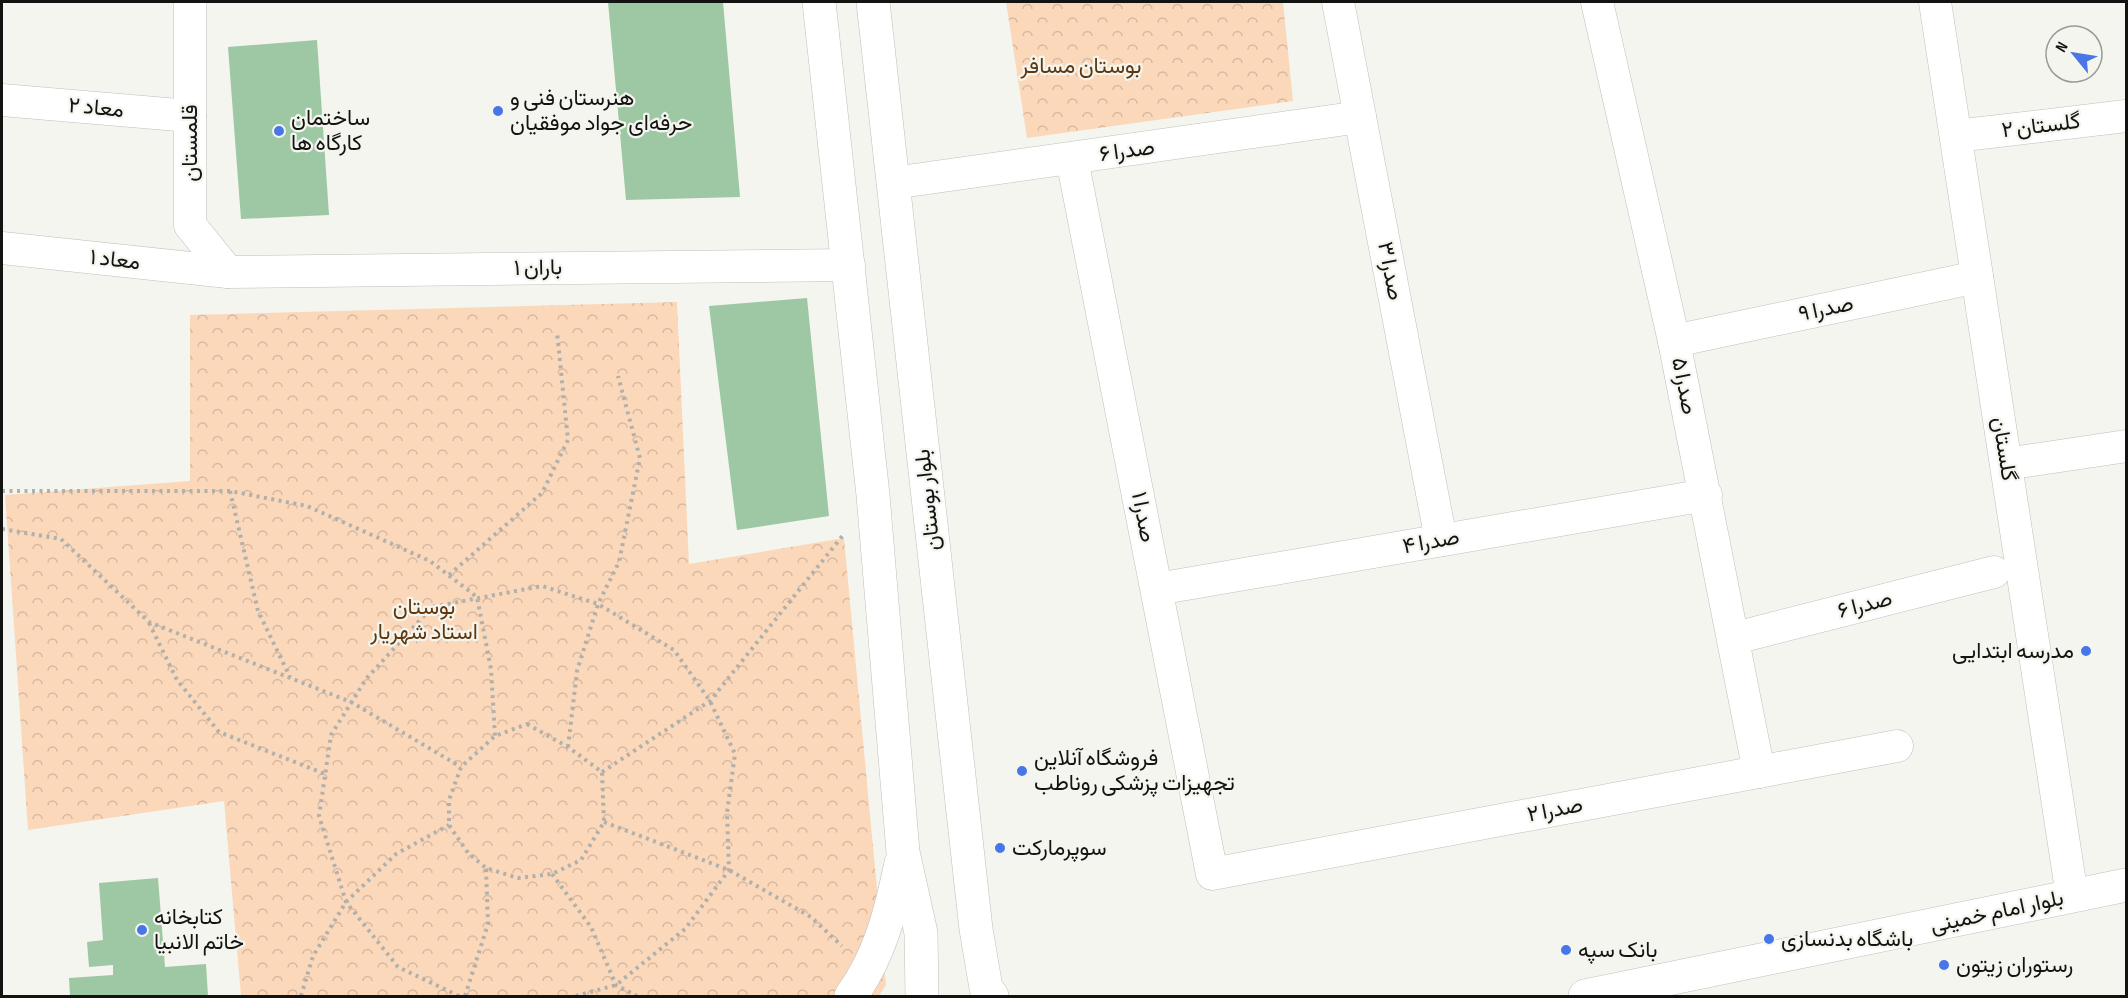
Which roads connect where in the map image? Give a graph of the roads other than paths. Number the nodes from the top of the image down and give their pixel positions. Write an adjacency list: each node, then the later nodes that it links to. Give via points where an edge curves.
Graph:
1 (190, 2): 8 (street, قلمستان)
2 (819, 2): 15 (main road)
3 (873, 2): 13 (main road, بلوار بوستان)
4 (1338, 2): 10 (street, صدرا ۳)
5 (1597, 2): 18 (street, صدرا ۵)
6 (1935, 2): 11 (street, گلستان)
7 (2, 100): 8 (street, معاد ۲)
8 (190, 116): 16 (street, قلمستان, via 190,225)
9 (2127, 116): 11 (street, گلستان ۲)
10 (1360, 117): 12 (street, صدرا ۶); 22 (street, صدرا ۳)
11 (1956, 136): 17 (street, گلستان)
12 (1072, 159): 13 (street, صدرا ۶); 24 (street, صدرا ۱)
13 (893, 183): 34 (main road, بلوار بوستان, via 976,929 986,988)
14 (2, 248): 16 (street, معاد ۱)
15 (849, 265): 16 (street, باران ۱); 28 (main road)
16 (228, 272)
17 (1977, 278): 18 (street, صدرا ۹); 20 (street, گلستان)
18 (1674, 341): 21 (street, صدرا ۵)
19 (2127, 446): 20 (street)
20 (2006, 464): 31 (street, گلستان)
21 (1706, 495): 22 (street, صدرا ۴); 25 (street, صدرا ۵)
22 (1441, 540): 24 (street, صدرا ۴)
23 (1994, 572): 25 (street, صدرا ۶)
24 (1157, 589): 29 (street, صدرا ۱)
25 (1735, 638): 27 (street, صدرا ۵)
26 (1897, 746): 27 (street, صدرا ۲)
27 (1759, 772): 29 (street, صدرا ۲)
28 (903, 852): 32 (main road, via 891,913); 33 (main road, via 921,933)
29 (1212, 874)
30 (2127, 885): 31 (main road, بلوار امام خمینی)
31 (2072, 896): 35 (main road, بلوار امام خمینی)
32 (860, 984)
33 (922, 996)
34 (992, 996)
35 (1585, 996)

